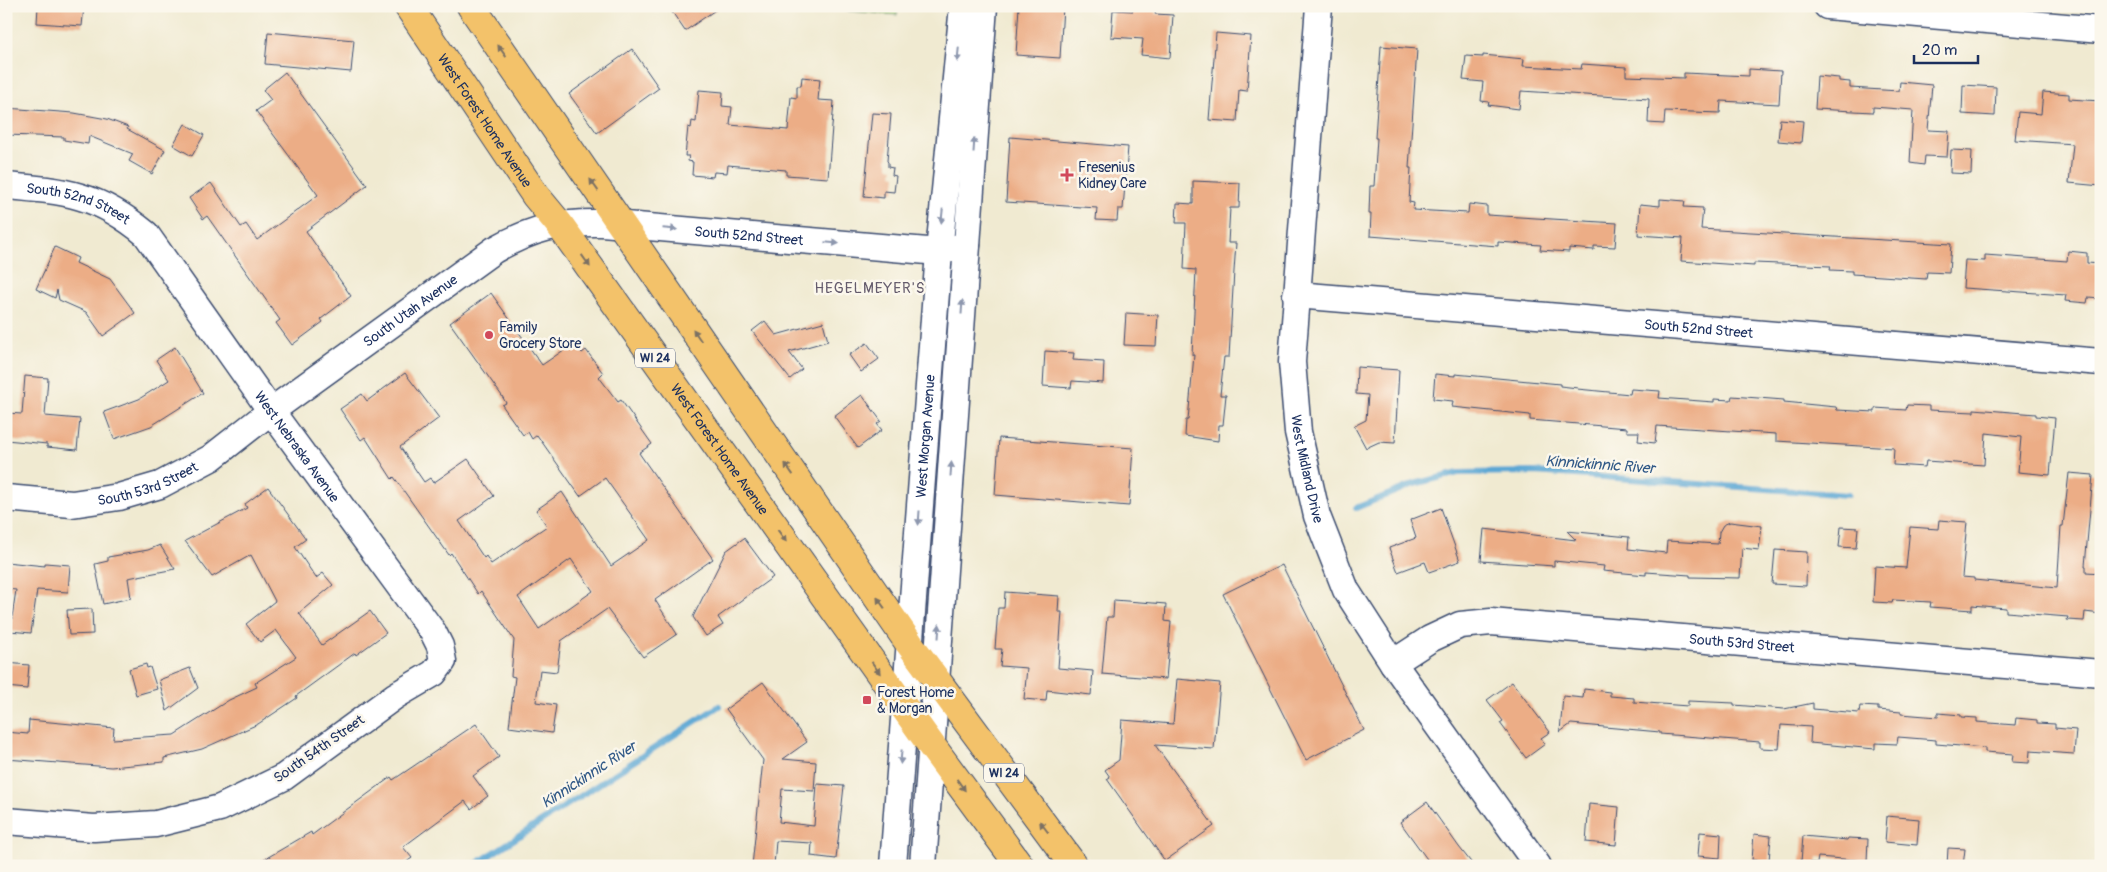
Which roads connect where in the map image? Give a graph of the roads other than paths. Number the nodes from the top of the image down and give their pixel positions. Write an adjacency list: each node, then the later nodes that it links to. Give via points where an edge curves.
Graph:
1 (408, 6): 9 (main road, West Forest Home Avenue / WI 24, via 535,194)
2 (471, 6): 10 (main road, WI 24, one-way to 2)
3 (963, 6): 13 (street, West Morgan Avenue, one-way to 13)
4 (984, 6): 12 (street, West Morgan Avenue, one-way to 4)
5 (1318, 6): 14 (street, West Midland Drive)
6 (1827, 6): 7 (street)
7 (2101, 30)
8 (6, 186): 11 (street, South 52nd Street, via 82,196 125,217)
9 (559, 224): 10 (street, South 52nd Street); 16 (street, South Utah Avenue, via 513,239 494,250); 23 (main road, West Forest Home Avenue / WI 24, one-way to 23)
10 (622, 225): 13 (street, South 52nd Street, one-way to 13); 18 (main road, WI 24, one-way to 10)
11 (146, 234): 16 (street, West Nebraska Avenue)
12 (967, 245): 13 (street, South 52nd Street); 22 (street, West Morgan Avenue, one-way to 12)
13 (939, 252): 18 (street, West Morgan Avenue, one-way to 18)
14 (1296, 295): 15 (street, South 52nd Street); 20 (street, West Midland Drive, via 1292,362 1298,432 1317,516 1346,590)
15 (2101, 362)
16 (271, 411): 17 (street, South 53rd Street, via 211,458 160,485 119,497 72,504); 19 (street, West Nebraska Avenue, via 432,632 440,646)
17 (6, 498)
18 (909, 643): 22 (main road, WI 24); 23 (street, West Morgan Avenue)
19 (442, 661): 25 (street, South 54th Street, via 434,673 395,696 284,776 220,808 156,824 94,828)
20 (1393, 663): 21 (street, South 53rd Street, via 1430,639 1460,625 1492,622); 30 (street, West Midland Drive)
21 (2101, 673)
22 (935, 679): 24 (street, West Morgan Avenue); 29 (main road, WI 24, one-way to 22)
23 (905, 708): 24 (main road, West Forest Home Avenue / WI 24); 26 (street, West Morgan Avenue, one-way to 26)
24 (931, 745): 27 (street, West Morgan Avenue); 28 (main road, West Forest Home Avenue / WI 24, one-way to 28)
25 (6, 820)
26 (892, 866)
27 (923, 866)
28 (1020, 866)
29 (1074, 866)
30 (1538, 866)

